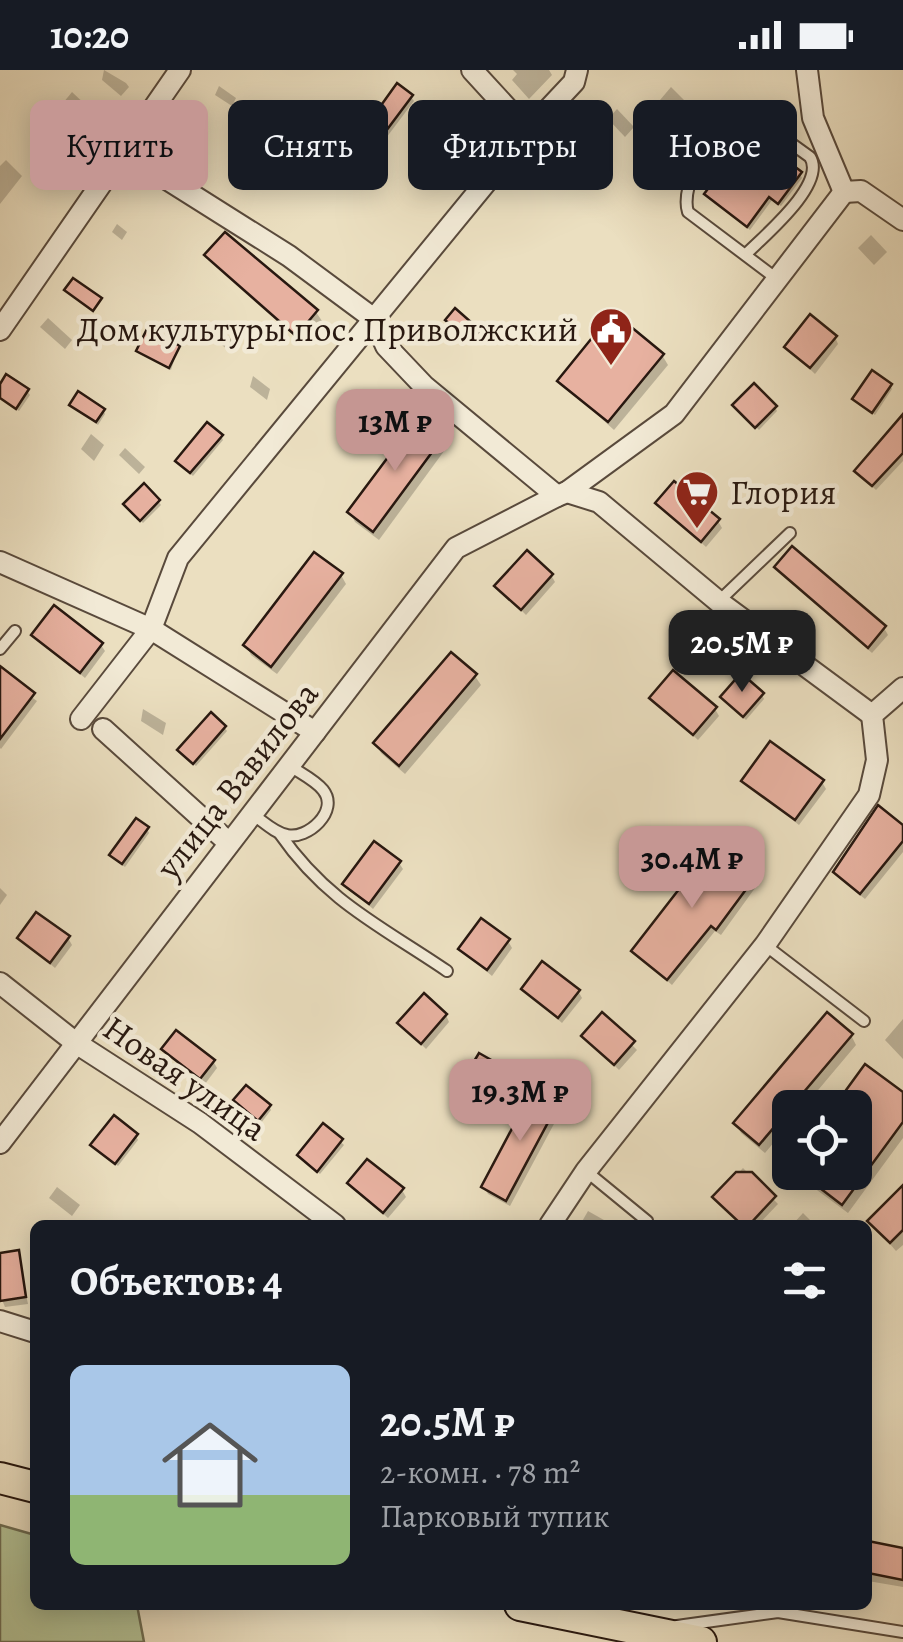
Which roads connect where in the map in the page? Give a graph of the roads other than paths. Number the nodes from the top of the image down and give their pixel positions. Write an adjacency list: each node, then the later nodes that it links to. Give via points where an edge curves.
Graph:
1 (180, 70): 5 (street)
2 (472, 70): 6 (street)
3 (577, 70): 7 (street)
4 (807, 70): 11 (street, via 813,118)
5 (160, 100)
6 (500, 100)
7 (557, 100)
8 (98, 190): 16 (street)
9 (184, 190): 15 (street)
10 (480, 190): 15 (street)
11 (844, 192): 12 (street, via 861,191); 14 (street, улица Вавилова)
12 (903, 220)
13 (745, 255): 13 (lane, via 786,215 816,167 742,108 730,113 706,145 684,195 688,212); 14 (lane)
14 (777, 280): 17 (street, улица Вавилова, via 674,414)
15 (374, 319): 17 (street, via 386,346 424,386); 21 (street, via 178,558)
16 (0, 330)
17 (562, 494): 20 (street, via 599,502); 28 (street, улица Вавилова, via 456,548)
18 (790, 532): 20 (lane)
19 (0, 562): 21 (street)
20 (719, 602): 25 (street)
21 (150, 629): 26 (street); 28 (street)
22 (15, 631): 23 (lane)
23 (0, 648)
24 (903, 688): 25 (street)
25 (872, 715): 33 (street, via 876,760 869,796)
26 (81, 719)
27 (103, 730): 32 (street)
28 (314, 732): 29 (street, улица Вавилова)
29 (289, 765): 30 (street, улица Вавилова); 31 (lane, via 322,789 327,807 306,834)
30 (252, 814): 31 (lane); 32 (street, улица Вавилова)
31 (280, 834): 34 (lane, via 300,864 360,918)
32 (229, 843): 37 (street, улица Вавилова)
33 (765, 945): 36 (lane); 39 (street)
34 (447, 971)
35 (0, 983): 37 (street, Новая улица)
36 (864, 1021)
37 (76, 1043): 38 (street, улица Вавилова); 40 (street, Новая улица, via 200,1123)
38 (0, 1143)
39 (586, 1171): 41 (street); 42 (lane)
40 (328, 1220)
41 (553, 1220)
42 (646, 1220)
43 (0, 1321): 44 (street)
44 (30, 1330)
45 (0, 1478): 46 (main road)
46 (30, 1486)
47 (545, 1610): 48 (main road)
48 (643, 1630): 49 (lane, via 778,1612); 50 (main road)
49 (903, 1632)
50 (701, 1642)

